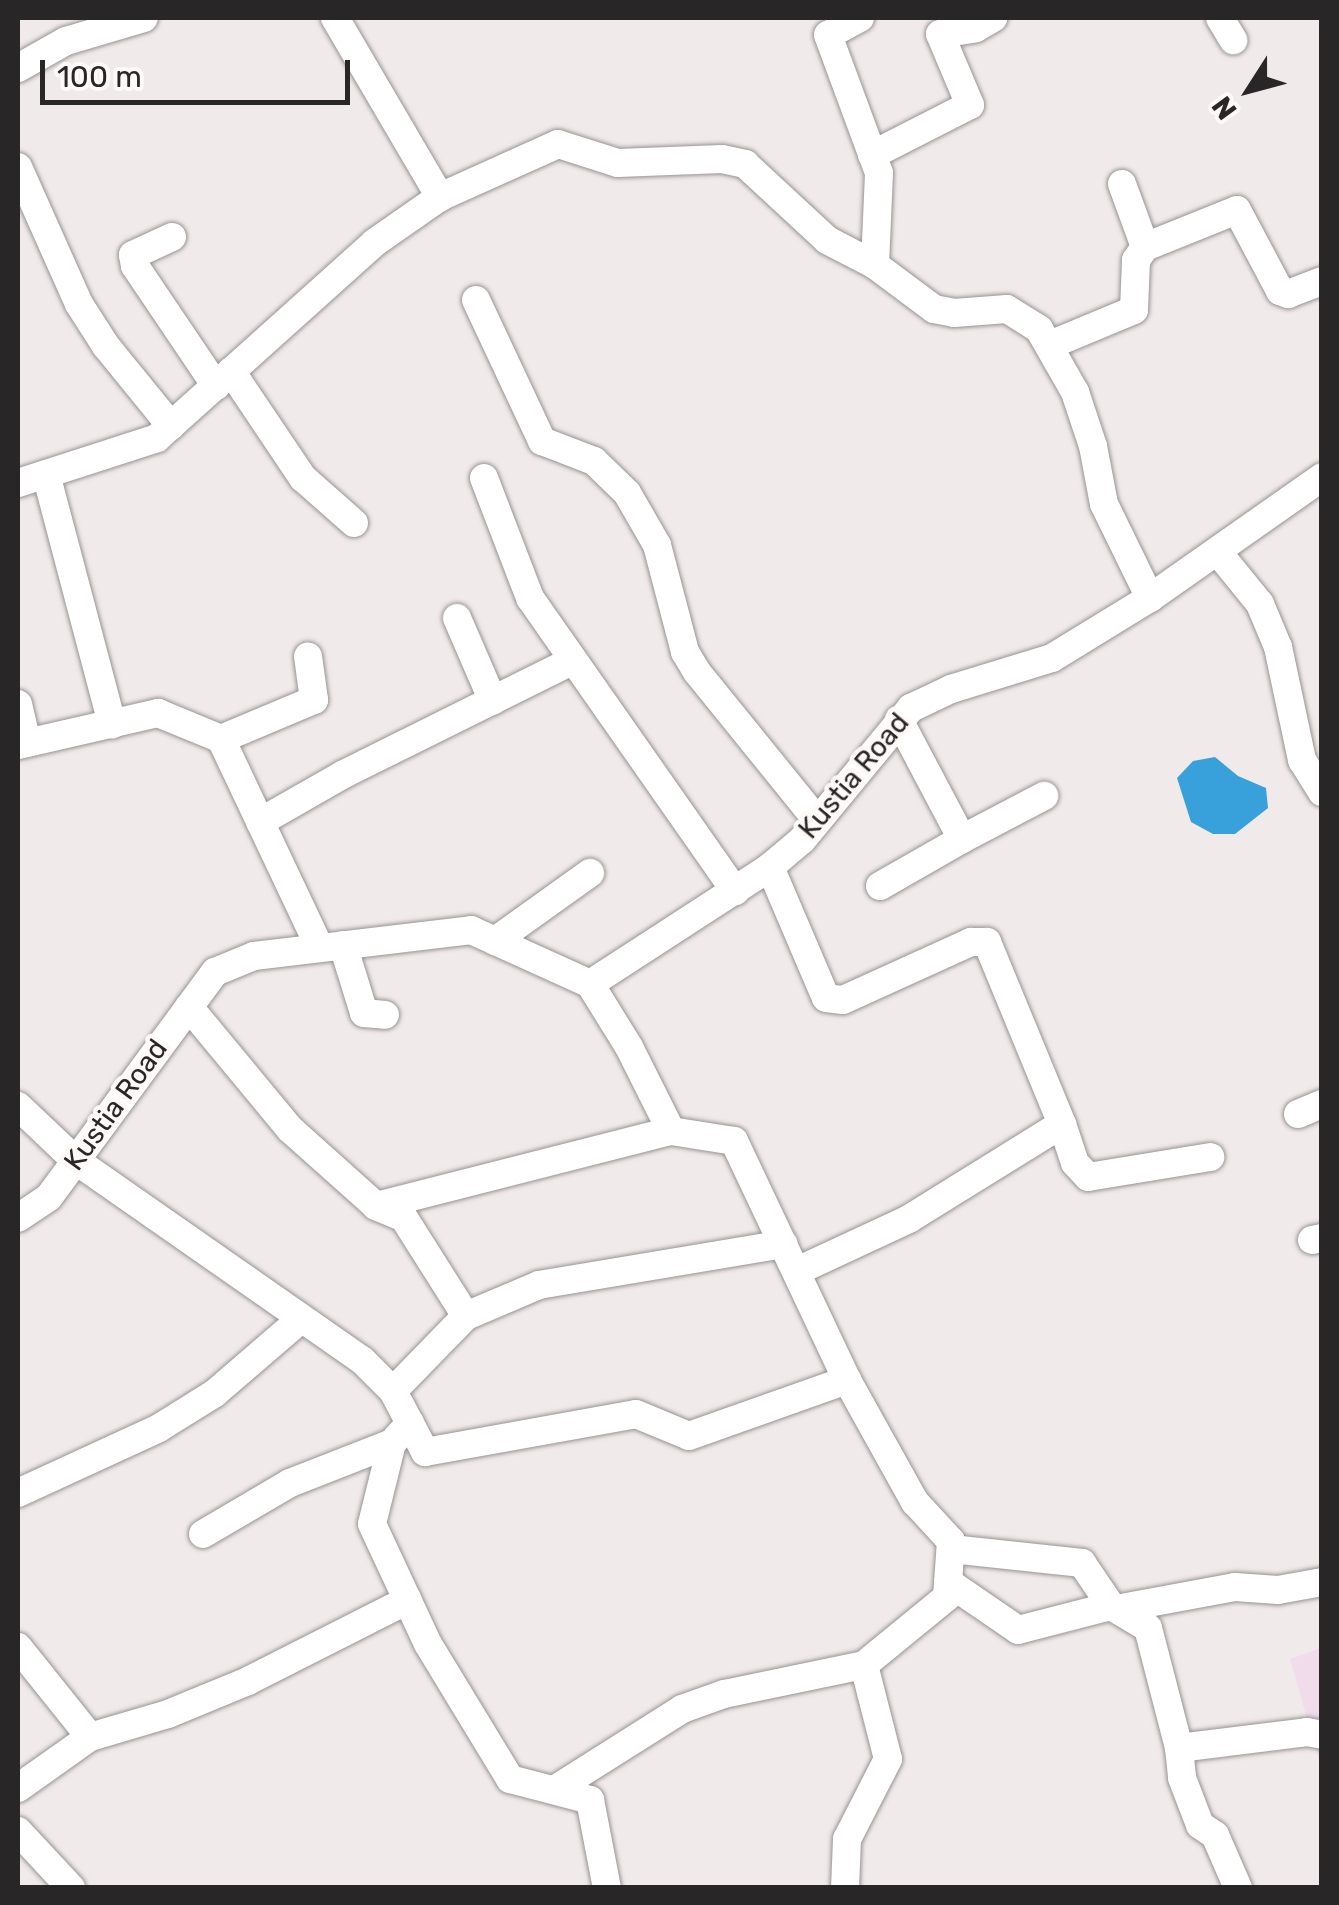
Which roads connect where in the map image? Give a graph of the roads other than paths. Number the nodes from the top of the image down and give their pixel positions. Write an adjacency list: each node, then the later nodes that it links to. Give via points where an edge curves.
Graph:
1 (144, 18): 5 (street, via 66,42)
2 (335, 18): 9 (street)
3 (860, 18): 6 (street, via 828,36)
4 (993, 18): 6 (street, via 940,34 970,105)
5 (18, 68)
6 (872, 155): 12 (street, via 879,173)
7 (18, 167): 17 (street, via 79,304)
8 (1122, 184): 11 (street)
9 (440, 197): 12 (street, via 558,144 618,163 722,159 744,164 827,240); 16 (street, via 374,244)
10 (172, 237): 16 (street, via 133,255 135,266)
11 (1145, 247): 13 (street, via 1237,210 1280,291); 15 (street, via 1136,260 1134,310)
12 (875, 265): 15 (street, via 942,312 992,308 1024,316)
13 (1322, 281)
14 (476, 300): 35 (street, via 542,441 594,461 627,493 657,545 697,672)
15 (1050, 345): 23 (street, via 1085,417 1104,504)
16 (224, 378): 17 (street); 21 (street, via 303,478)
17 (171, 426): 18 (street, via 157,438)
18 (27, 474): 30 (street)
19 (1322, 477): 22 (street, Kustia Road)
20 (484, 478): 26 (street, via 530,598)
21 (354, 523)
22 (1217, 551): 23 (street, Kustia Road); 33 (street, via 1260,604)
23 (1150, 598): 29 (street, Kustia Road, via 1052,658 925,699)
24 (457, 618): 27 (street)
25 (308, 656): 31 (street, via 314,700)
26 (572, 661): 27 (street); 41 (street)
27 (493, 701): 36 (street)
28 (18, 704): 32 (street)
29 (899, 720): 35 (street, Kustia Road); 37 (street)
30 (112, 724): 31 (street, via 158,714); 32 (street)
31 (221, 740): 36 (street)
32 (22, 744)
33 (1317, 778)
34 (1044, 796): 37 (street)
35 (816, 820): 38 (street, Kustia Road)
36 (260, 822): 43 (street)
37 (962, 839): 40 (street)
38 (770, 867): 41 (street, Kustia Road); 48 (street, via 826,998 843,1000 970,942 987,942)
39 (590, 873): 42 (street)
40 (880, 886)
41 (735, 891): 44 (street, Kustia Road)
42 (495, 941): 43 (street, Kustia Road, via 472,930); 44 (street, Kustia Road)
43 (332, 947): 45 (street, Kustia Road, via 254,956 214,972); 46 (street, via 364,1012)
44 (590, 984): 49 (street)
45 (188, 1007): 51 (street, Kustia Road); 52 (street, via 290,1129)
46 (384, 1015)
47 (18, 1106): 51 (street)
48 (1062, 1124): 50 (street, via 1088,1176); 55 (street, via 909,1219)
49 (671, 1131): 52 (street); 54 (street, via 734,1141)
50 (1210, 1157)
51 (75, 1160): 53 (street, Kustia Road, via 49,1198); 57 (street)
52 (376, 1206): 56 (street, via 404,1218)
53 (18, 1218)
54 (784, 1244): 55 (street); 56 (street, via 539,1284)
55 (797, 1271): 58 (street)
56 (466, 1316): 59 (street)
57 (300, 1320): 59 (street, via 362,1360); 61 (street, via 215,1392 160,1428)
58 (847, 1380): 60 (street, via 689,1436 636,1414 425,1452); 63 (street, via 915,1502)
59 (393, 1390): 60 (street)
60 (401, 1433): 62 (street, via 290,1483); 66 (street, via 372,1524)
61 (18, 1494)
62 (203, 1534)
63 (951, 1549): 64 (street); 67 (street, via 1082,1563)
64 (948, 1582): 67 (street, via 1018,1630); 69 (street, via 947,1596)
65 (1322, 1582): 67 (street, via 1278,1590 1235,1587)
66 (408, 1600): 71 (street, via 248,1681); 74 (street, via 510,1778)
67 (1114, 1608): 72 (street, via 1148,1628)
68 (18, 1647): 71 (street)
69 (864, 1665): 74 (street, via 682,1709); 78 (street, via 888,1759 846,1839)
70 (1322, 1735): 72 (street)
71 (90, 1737): 73 (street)
72 (1179, 1748): 79 (street, via 1200,1825 1215,1834)
73 (18, 1788)
74 (554, 1790): 77 (street, via 590,1800)
75 (18, 1832): 76 (street)
76 (72, 1888)
77 (607, 1888)
78 (845, 1888)
79 (1238, 1888)

